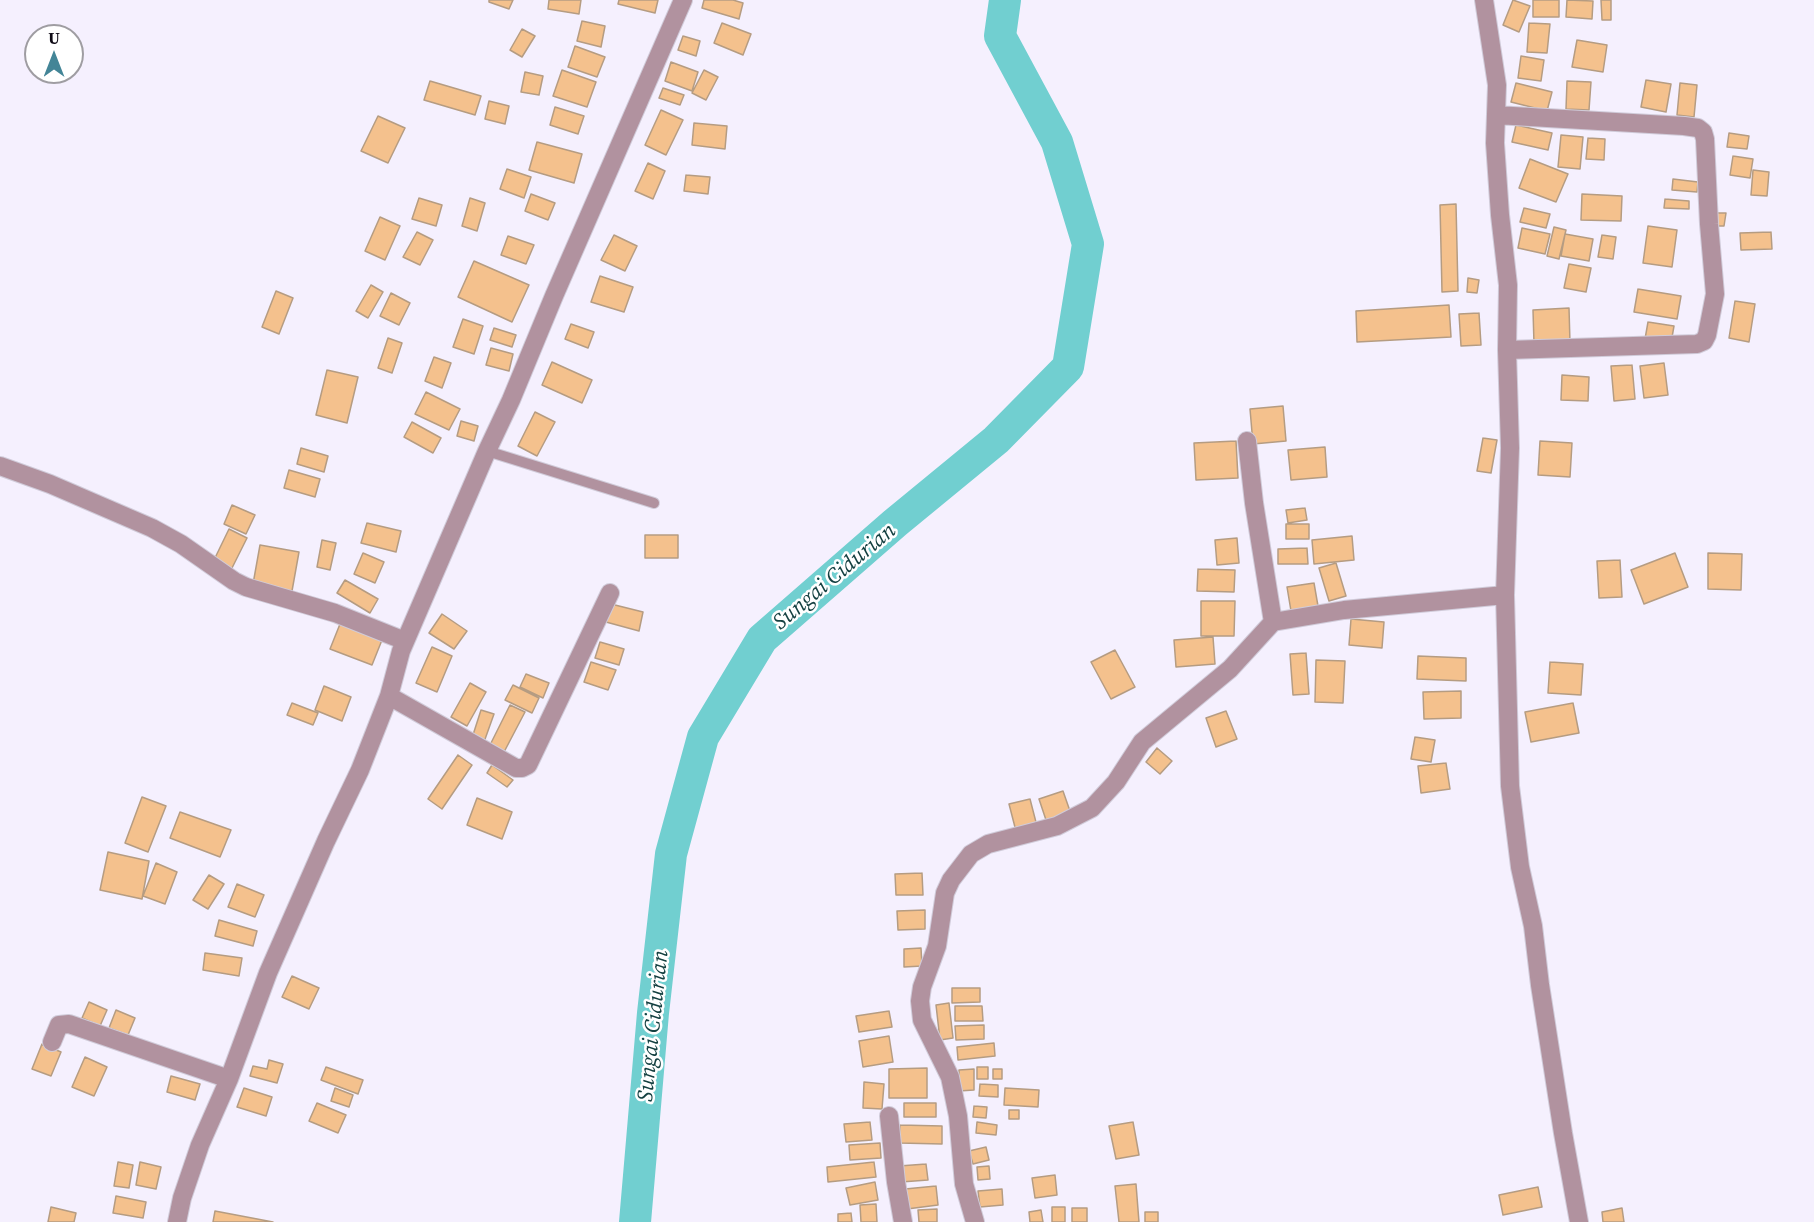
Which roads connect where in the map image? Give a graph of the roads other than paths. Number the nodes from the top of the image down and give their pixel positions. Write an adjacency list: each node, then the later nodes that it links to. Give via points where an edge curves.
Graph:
1 (683, 0): 6 (street)
2 (1484, 0): 3 (street, via 1497,85)
3 (1496, 115): 4 (street, via 1499,205 1508,285); 4 (street, via 1684,126 1703,132 1715,294 1707,334 1697,344)
4 (1507, 350): 10 (street, via 1510,460)
5 (1247, 441): 11 (street)
6 (487, 451): 8 (lane); 12 (street)
7 (0, 466): 12 (street, via 152,528 246,587 335,613)
8 (654, 503)
9 (610, 593): 13 (street, via 528,765 522,768)
10 (1505, 595): 11 (street, via 1344,610); 20 (street, via 1511,797)
11 (1273, 622): 19 (street, via 1230,669 1142,742 1116,782 1092,808 1057,826 976,850 947,888 937,946 920,1001 922,1020 950,1077 964,1184)
12 (405, 641): 13 (street)
13 (390, 696): 15 (street, via 268,973)
14 (52, 1042): 15 (street, via 59,1025 69,1024)
15 (229, 1079): 17 (street, via 200,1145)
16 (889, 1116): 18 (street)
17 (177, 1222)
18 (903, 1222)
19 (975, 1222)
20 (1580, 1222)

